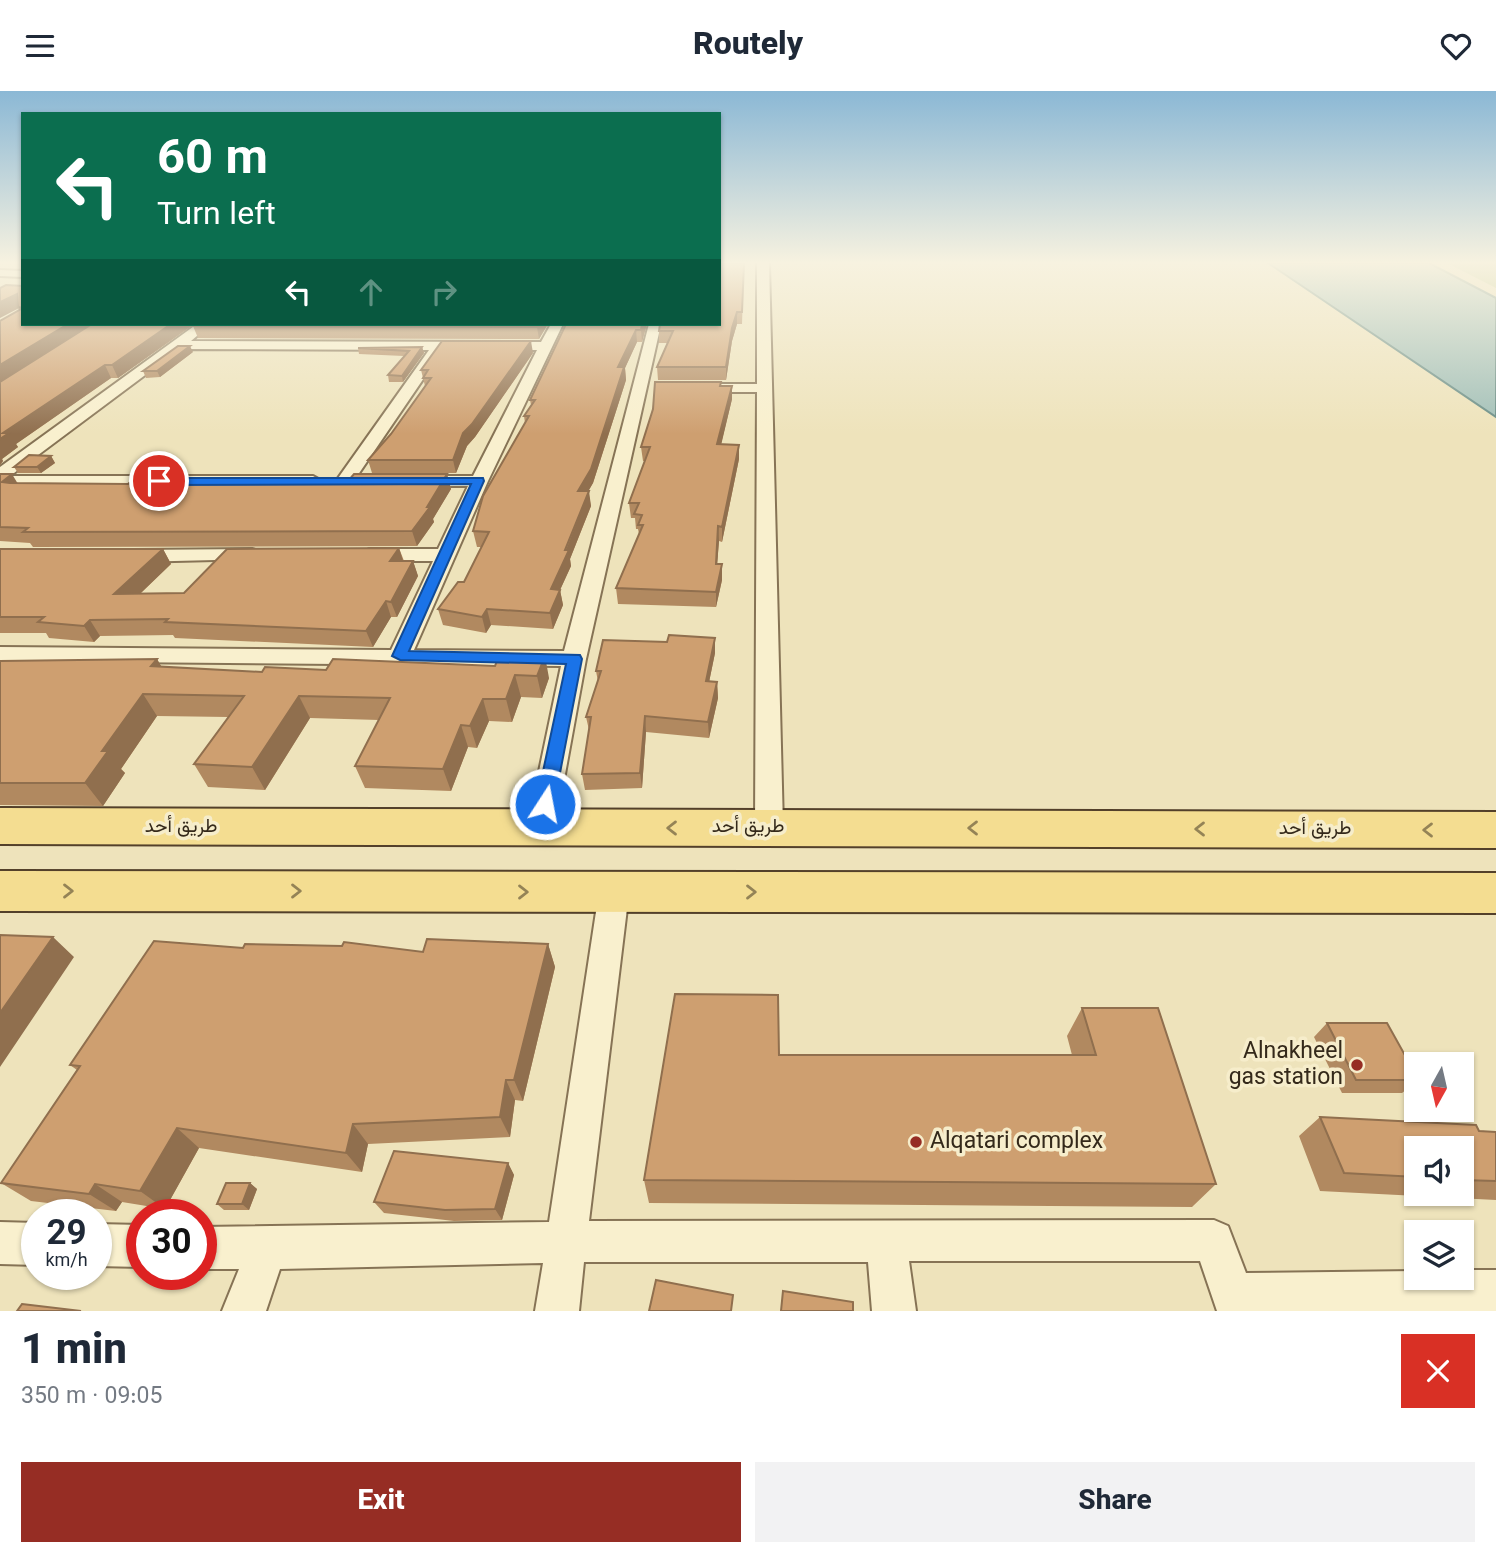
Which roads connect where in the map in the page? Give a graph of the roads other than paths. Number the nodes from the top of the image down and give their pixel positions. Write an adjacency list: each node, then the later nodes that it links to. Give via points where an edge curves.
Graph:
1 (770, 320): 9 (street, via 772,349)
2 (202, 326): 5 (street)
3 (556, 326): 7 (street)
4 (655, 326): 22 (street, via 647,387)
5 (176, 345): 6 (street); 10 (street)
6 (439, 346): 7 (street); 12 (street)
7 (545, 346): 15 (street)
8 (681, 387): 9 (street)
9 (764, 388): 24 (street)
10 (0, 475)
11 (0, 481): 12 (street)
12 (345, 481): 13 (street)
13 (372, 481)
14 (398, 481): 15 (street)
15 (479, 481): 19 (street)
16 (111, 555): 17 (street)
17 (278, 555)
18 (348, 555): 19 (street)
19 (445, 555): 21 (street)
20 (0, 654): 21 (street)
21 (400, 656): 22 (street)
22 (574, 659): 25 (street)
23 (0, 826): 25 (main road, طريق أحد)
24 (769, 827): 25 (main road, طريق أحد, one-way to 25); 26 (main road, طريق أحد, one-way to 24)
25 (541, 828)
26 (1496, 830)
27 (0, 891): 28 (main road, one-way to 28)
28 (614, 892): 29 (main road, one-way to 29); 31 (street)
29 (1496, 893)
30 (886, 1241): 31 (street); 37 (street, via 1214,1240); 40 (street)
31 (566, 1242): 35 (street); 39 (street)
32 (0, 1243): 33 (street)
33 (21, 1244)
34 (217, 1248): 35 (street)
35 (267, 1249): 38 (street)
36 (1496, 1291): 37 (street)
37 (1236, 1302)
38 (244, 1311)
39 (557, 1311)
40 (894, 1311)

